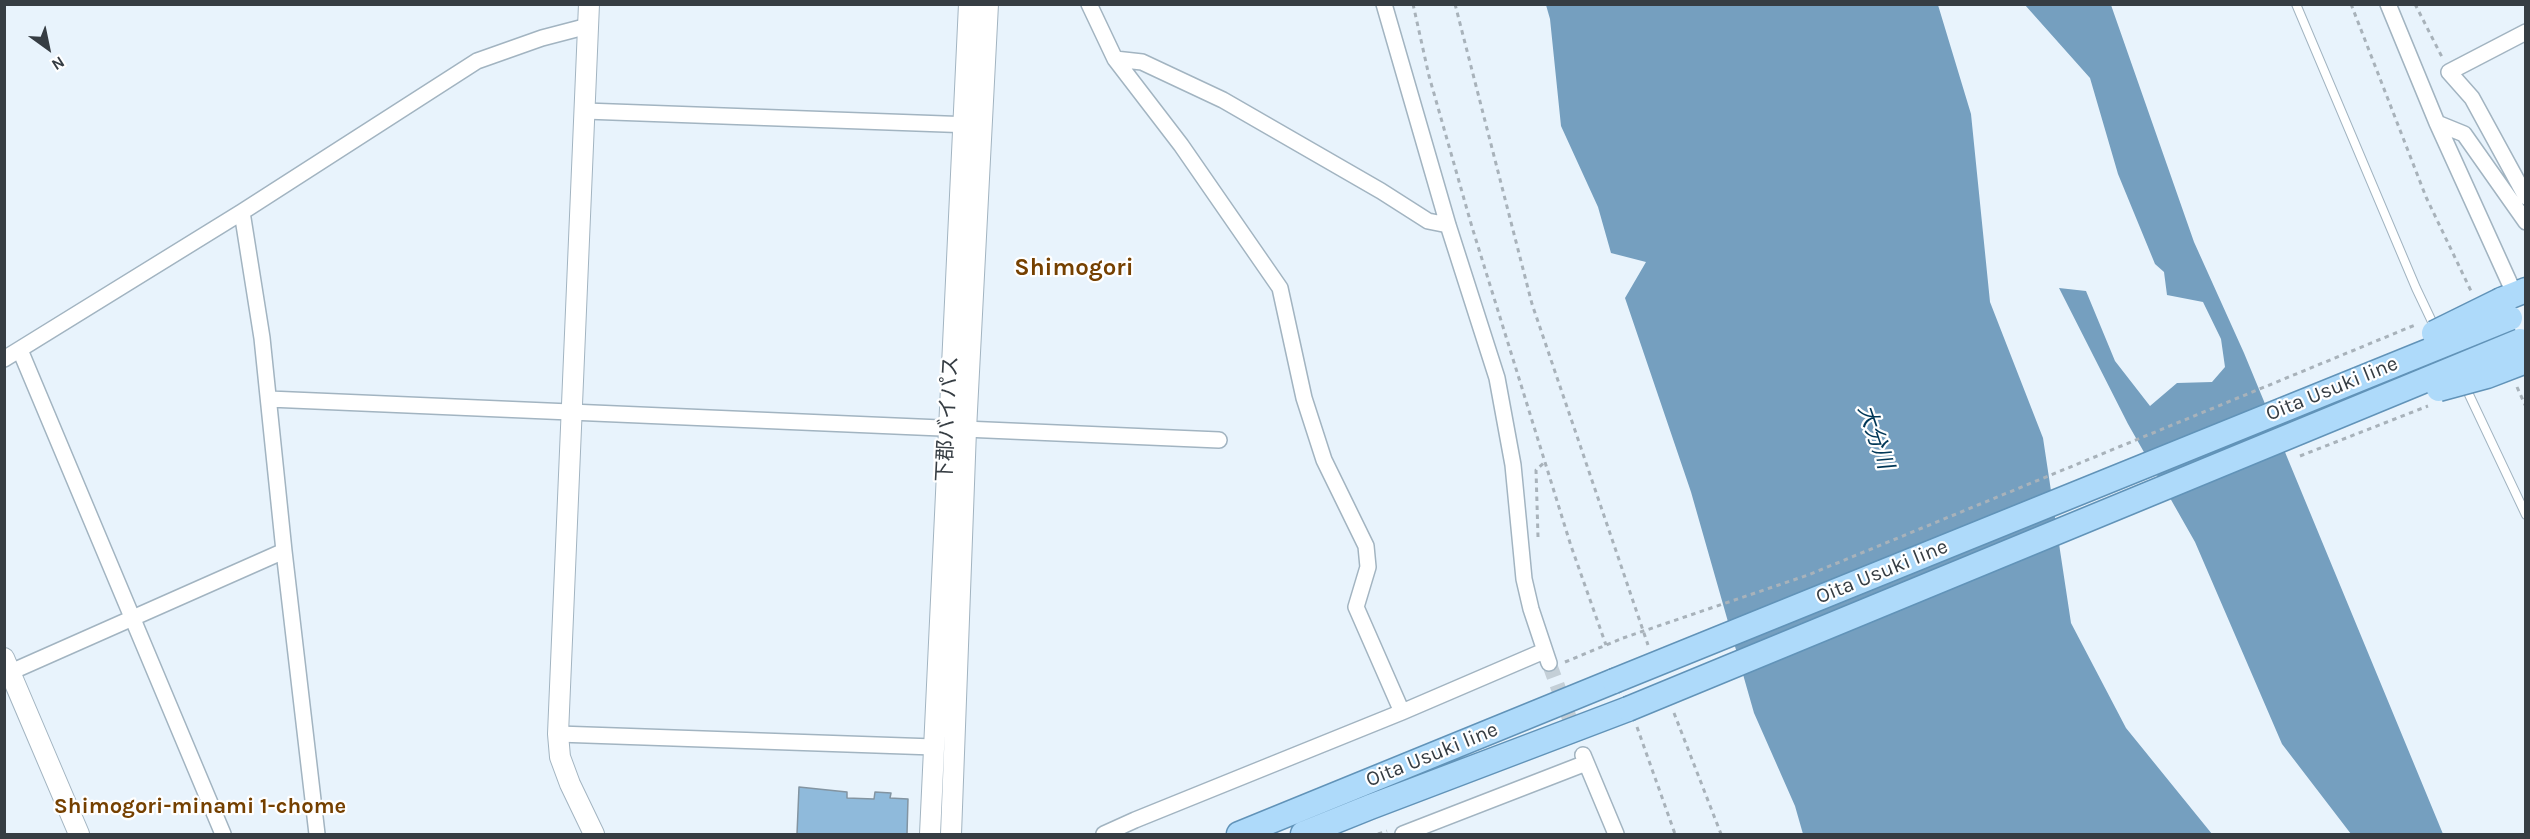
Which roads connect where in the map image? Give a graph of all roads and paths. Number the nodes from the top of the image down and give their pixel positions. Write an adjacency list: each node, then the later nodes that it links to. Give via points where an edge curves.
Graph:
1 (589, 4): 12 (street)
2 (969, 4): 18 (street, 下郡バイパス)
3 (988, 4): 18 (street, 下郡バイパス)
4 (1089, 4): 14 (street)
5 (1384, 4): 22 (street)
6 (1413, 4): 34 (path, via 1472,227)
7 (1455, 4): 41 (path, via 1532,304)
8 (2296, 4): 35 (lane, via 2415,288)
9 (2351, 4): 23 (path, via 2426,197)
10 (2388, 4): 17 (street)
11 (2415, 4): 15 (path)
12 (588, 26): 16 (street); 20 (street, via 477,61)
13 (2526, 32): 15 (street)
14 (1115, 59): 22 (street, via 1142,62 1223,100 1428,221); 44 (street, via 1181,145 1280,288 1317,439 1366,546 1368,567 1356,607)
15 (2450, 72): 19 (street, via 2472,98)
16 (585, 111): 18 (street); 31 (street)
17 (2437, 123): 21 (street, via 2464,134); 24 (street)
18 (972, 125): 32 (street, 下郡バイパス)
19 (2526, 197)
20 (242, 212): 26 (street); 29 (street)
21 (2526, 222)
22 (1448, 225): 44 (street, via 1497,378 1513,465 1524,579 1547,657)
23 (2472, 294)
24 (2516, 303): 55 (main road, Oita Usuki line, bridge, via 2329,390)
25 (2421, 322): 39 (path, bridge, via 1808,575)
26 (20, 350): 28 (street); 38 (street)
27 (2521, 355): 30 (path); 45 (main road, Oita Usuki line, bridge, via 2487,376 2355,410)
28 (4, 358)
29 (268, 399): 31 (street); 37 (street)
30 (2526, 407)
31 (570, 413): 32 (street); 46 (street)
32 (957, 430): 33 (street); 47 (street, 下郡バイパス); 53 (street, 下郡バイパス)
33 (1219, 440)
34 (1546, 461): 36 (path, via 1536,470); 40 (path)
35 (2526, 515)
36 (1538, 538)
37 (284, 551): 38 (street); 50 (street)
38 (132, 617): 42 (street); 49 (street)
39 (1623, 638)
40 (1606, 645)
41 (1652, 655)
42 (7, 669): 48 (street)
43 (1672, 708): 60 (path)
44 (1402, 712): 54 (street)
45 (1632, 718): 56 (main road, Oita Usuki line); 59 (path)
46 (558, 734): 47 (street); 51 (street, via 560,757)
47 (933, 747): 52 (street, 下郡バイパス)
48 (79, 834)
49 (223, 834)
50 (317, 834)
51 (594, 834)
52 (930, 834)
53 (951, 834)
54 (1104, 834)
55 (1239, 834)
56 (1303, 834)
57 (1403, 834): 58 (street, via 1585,759)
58 (1616, 834)
59 (1675, 834)
60 (1721, 834)

